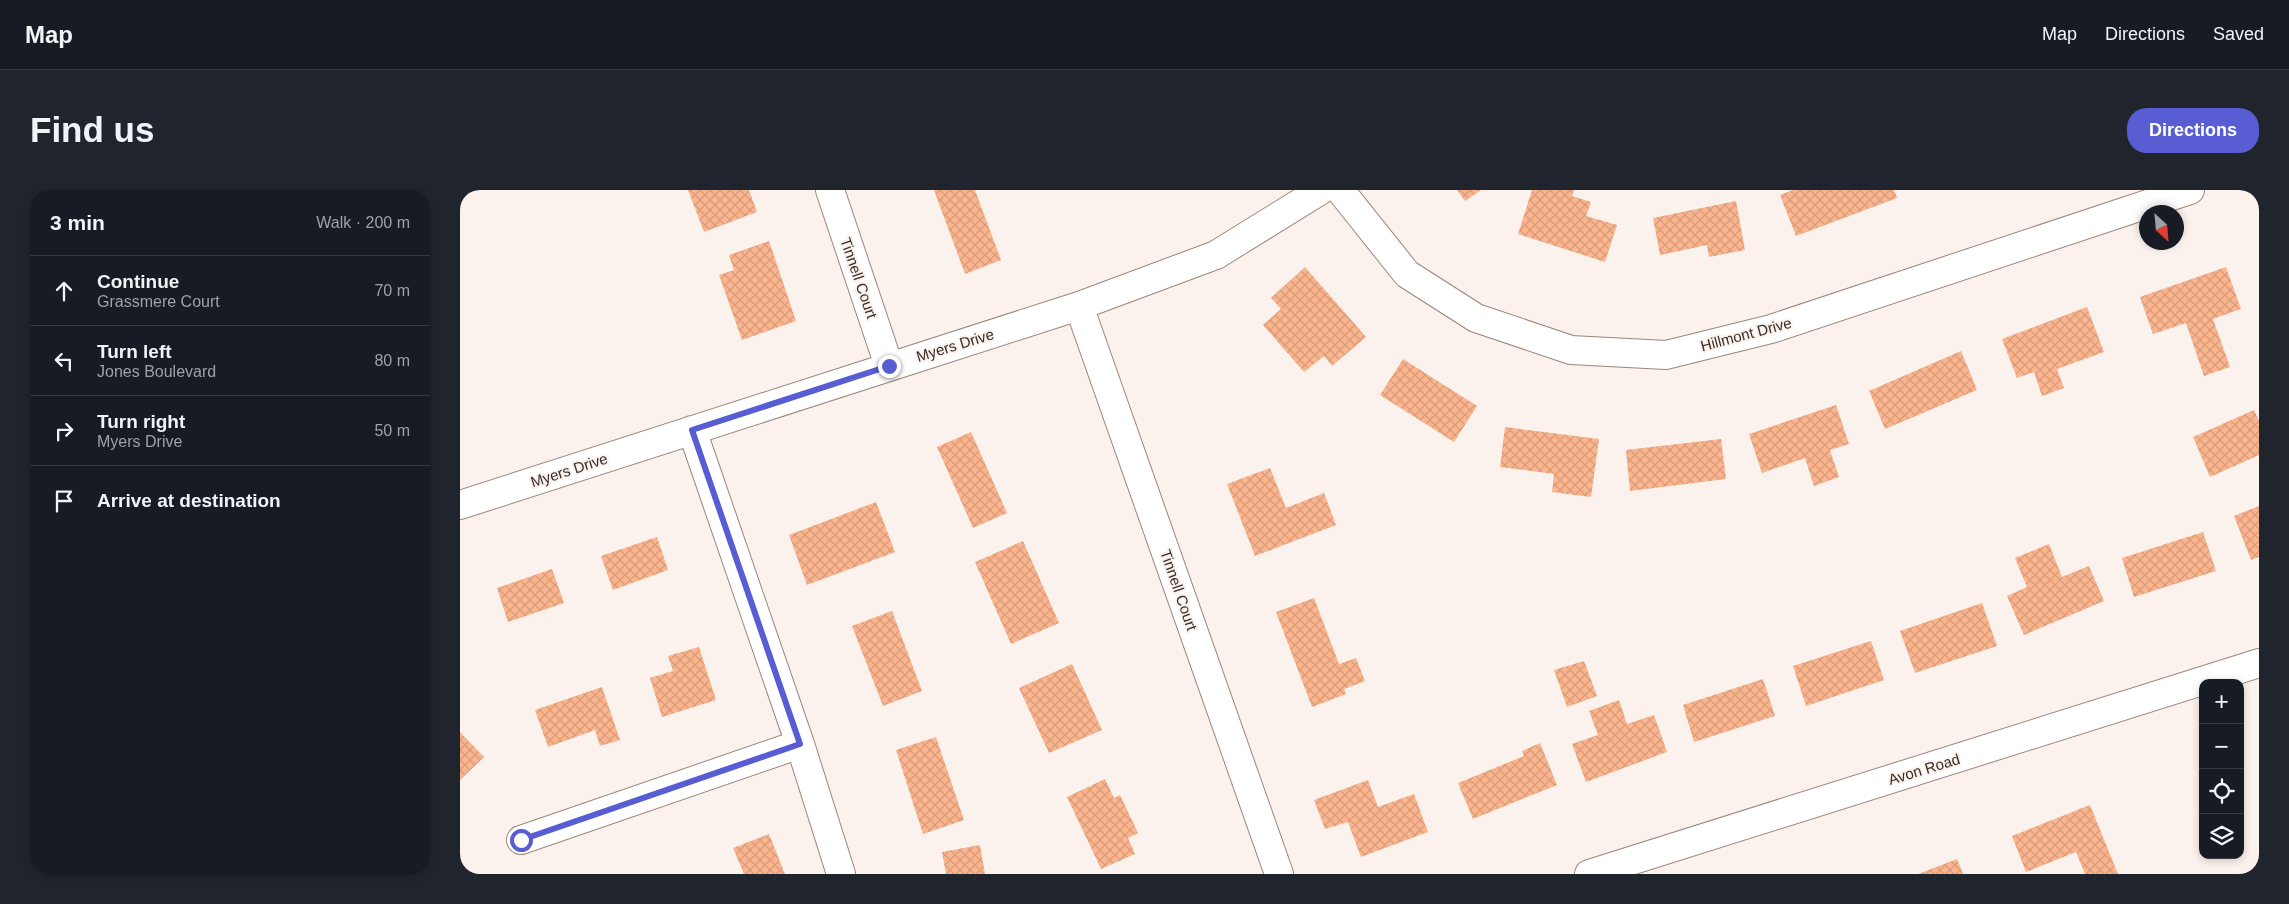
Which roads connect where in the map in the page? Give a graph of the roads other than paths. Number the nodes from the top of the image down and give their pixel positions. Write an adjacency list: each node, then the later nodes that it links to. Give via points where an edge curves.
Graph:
1 (830, 190): 6 (street, Tinnell Court)
2 (1321, 190): 5 (street, Myers Drive, via 1216,255)
3 (1340, 190): 4 (street, Hillmont Drive, via 1408,274 1476,318 1571,350 1666,355 1771,329)
4 (2190, 190)
5 (1079, 306): 6 (street, Myers Drive); 13 (street, Tinnell Court)
6 (889, 366): 7 (street, Myers Drive)
7 (692, 430): 8 (street, Myers Drive); 10 (street)
8 (460, 505)
9 (2259, 663): 14 (street, Avon Road)
10 (800, 744): 11 (street); 12 (street)
11 (521, 840)
12 (841, 874)
13 (1279, 874)
14 (1589, 874)

